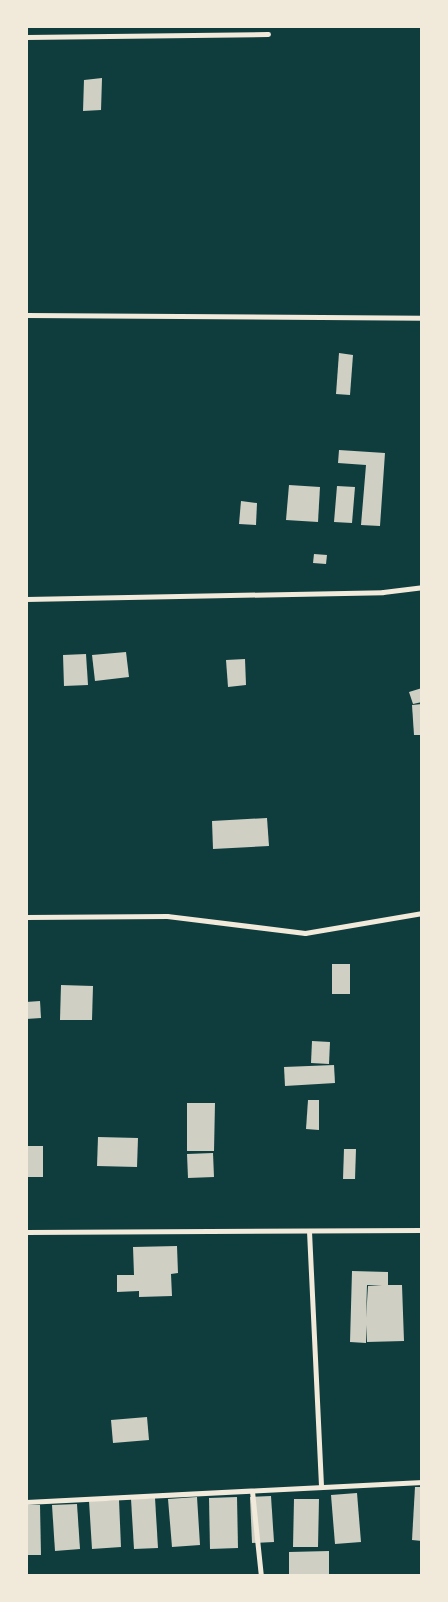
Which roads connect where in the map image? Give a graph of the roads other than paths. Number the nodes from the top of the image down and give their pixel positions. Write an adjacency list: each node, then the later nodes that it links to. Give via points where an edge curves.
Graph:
1 (268, 34): 2 (street)
2 (26, 37)
3 (26, 316): 4 (street)
4 (422, 318)
5 (422, 587): 6 (street, via 383,592)
6 (26, 599)
7 (422, 913): 8 (street, via 305,933 167,916)
8 (26, 917)
9 (422, 1230): 10 (street)
10 (309, 1231): 11 (street); 13 (street)
11 (26, 1232)
12 (422, 1482): 13 (street)
13 (321, 1487): 14 (street)
14 (252, 1491): 15 (street); 16 (street)
15 (26, 1502)
16 (260, 1576)

